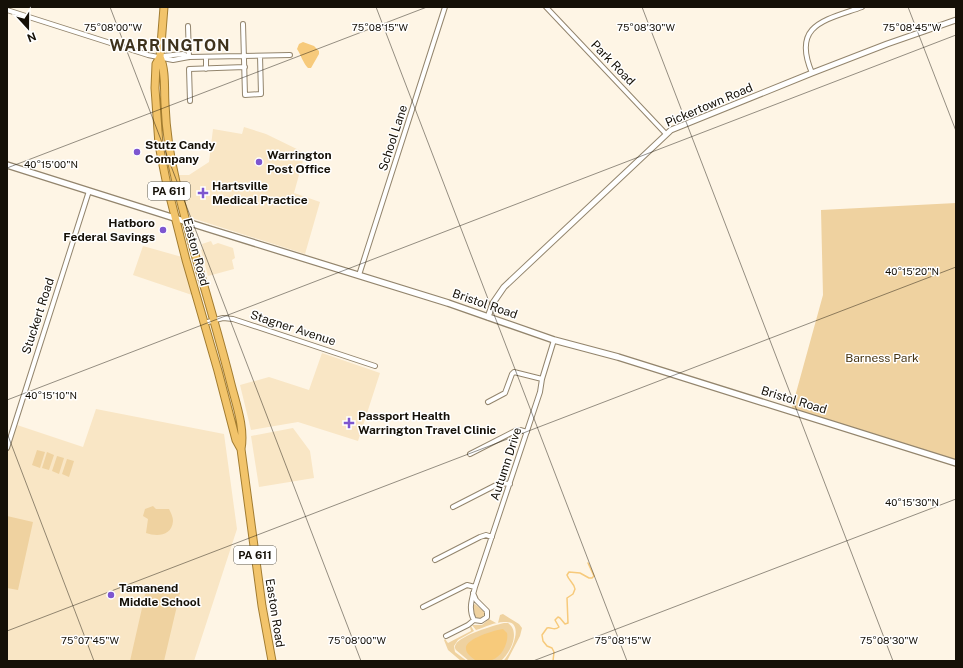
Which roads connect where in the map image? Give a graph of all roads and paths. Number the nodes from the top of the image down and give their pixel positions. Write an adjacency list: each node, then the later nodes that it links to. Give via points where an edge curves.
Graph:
1 (164, 7): 10 (highway, Easton Road / PA 611)
2 (445, 7): 24 (street, School Lane)
3 (546, 7): 19 (street, Park Road)
4 (862, 7): 17 (street, via 823,21 812,30 805,48 806,59)
5 (7, 10): 10 (street, via 148,55)
6 (956, 20): 17 (street, Pickertown Road)
7 (243, 24): 11 (street)
8 (188, 26): 13 (street)
9 (290, 55): 12 (street)
10 (160, 56): 13 (street, via 183,54); 22 (highway, Easton Road / PA 611, via 156,64 158,134 163,167); 23 (highway, Easton Road / PA 611, via 164,64 169,148)
11 (244, 56): 12 (street); 14 (street); 15 (street)
12 (260, 56): 15 (street, via 261,94 245,95)
13 (189, 57): 14 (street)
14 (206, 57): 16 (street)
15 (245, 67): 16 (street)
16 (206, 69): 18 (street, via 190,69)
17 (812, 73): 19 (street, Pickertown Road)
18 (190, 101)
19 (666, 134): 25 (street, Pickertown Road, via 504,287 493,303)
20 (7, 165): 21 (main road, Bristol Road)
21 (89, 191): 22 (main road, Bristol Road); 33 (street, Stuckert Road)
22 (176, 218): 23 (main road, Bristol Road); 27 (highway, Easton Road / PA 611)
23 (186, 222): 24 (main road, Bristol Road); 26 (highway, Easton Road / PA 611)
24 (359, 275): 25 (main road, Bristol Road)
25 (488, 317): 28 (main road, Bristol Road)
26 (213, 321): 27 (street, Stagner Avenue); 29 (street, Stagner Avenue, via 233,319); 34 (highway, Easton Road / PA 611, via 243,435)
27 (204, 323): 34 (highway, Easton Road / PA 611, via 236,440)
28 (554, 340): 30 (street, Autumn Drive); 36 (main road, Bristol Road, via 618,357)
29 (375, 366)
30 (542, 379): 31 (street, via 514,372 505,393); 32 (street, Autumn Drive)
31 (488, 402)
32 (527, 432): 35 (street, via 517,430); 37 (street, Autumn Drive)
33 (7, 448)
34 (241, 449): 46 (highway, Easton Road / PA 611)
35 (470, 454)
36 (956, 463)
37 (510, 484): 38 (street, via 500,483); 39 (street, Autumn Drive)
38 (453, 507)
39 (492, 537): 40 (street, via 480,536); 41 (street, Autumn Drive)
40 (435, 560)
41 (475, 587): 42 (street, Autumn Drive); 43 (street, via 466,585)
42 (473, 593): 44 (street, Autumn Drive, via 470,608); 44 (street, via 488,614 483,621)
43 (423, 606)
44 (474, 620): 45 (street)
45 (446, 636)
46 (272, 661)

